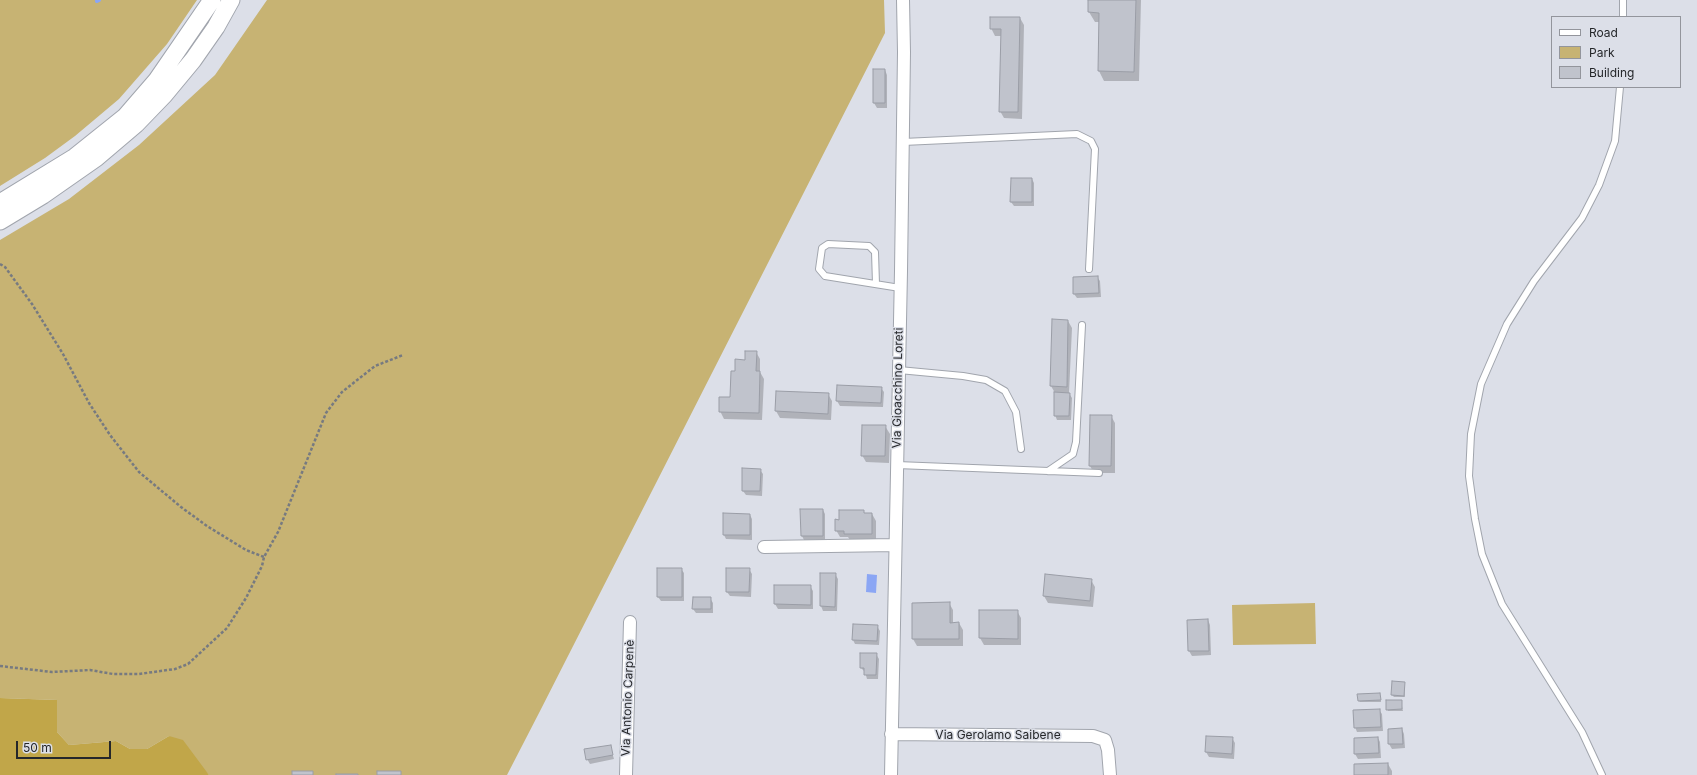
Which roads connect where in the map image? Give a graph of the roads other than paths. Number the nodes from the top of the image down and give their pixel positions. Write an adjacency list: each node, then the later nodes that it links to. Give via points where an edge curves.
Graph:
1 (212, 0): 8 (street, via 157,80 125,116 75,157)
2 (231, 0): 9 (street, via 193,60 136,124 96,158 50,191)
3 (903, 0): 7 (street, Via Gioacchino Loreti)
4 (1623, 0): 5 (lane)
5 (1623, 16)
6 (1620, 88): 26 (lane, via 1615,141 1599,185 1582,218 1534,281 1507,324 1481,384 1471,434 1469,476 1482,554 1502,604 1575,720)
7 (903, 142): 10 (lane, via 1078,134 1091,141 1095,149); 12 (street, Via Gioacchino Loreti)
8 (0, 203)
9 (0, 221)
10 (1089, 269)
11 (876, 284): 11 (lane, via 825,276 819,269 822,248 828,244 869,246 875,252); 12 (lane)
12 (900, 288): 14 (street, Via Gioacchino Loreti)
13 (1082, 324): 17 (lane, via 1076,442 1073,454)
14 (899, 370): 15 (lane, via 986,380 1005,390 1016,412); 16 (street, Via Gioacchino Loreti)
15 (1021, 449)
16 (897, 465): 17 (lane); 19 (street, Via Gioacchino Loreti)
17 (1048, 471): 18 (lane)
18 (1099, 473)
19 (895, 545): 20 (street); 22 (street, Via Gioacchino Loreti)
20 (764, 547)
21 (630, 622): 23 (street, Via Antonio Carpenè)
22 (891, 734): 24 (street, Via Gioacchino Loreti); 25 (street, Via Gerolamo Saibene, via 1093,736 1105,740)
23 (626, 775)
24 (891, 775)
25 (1110, 775)
26 (1602, 775)

